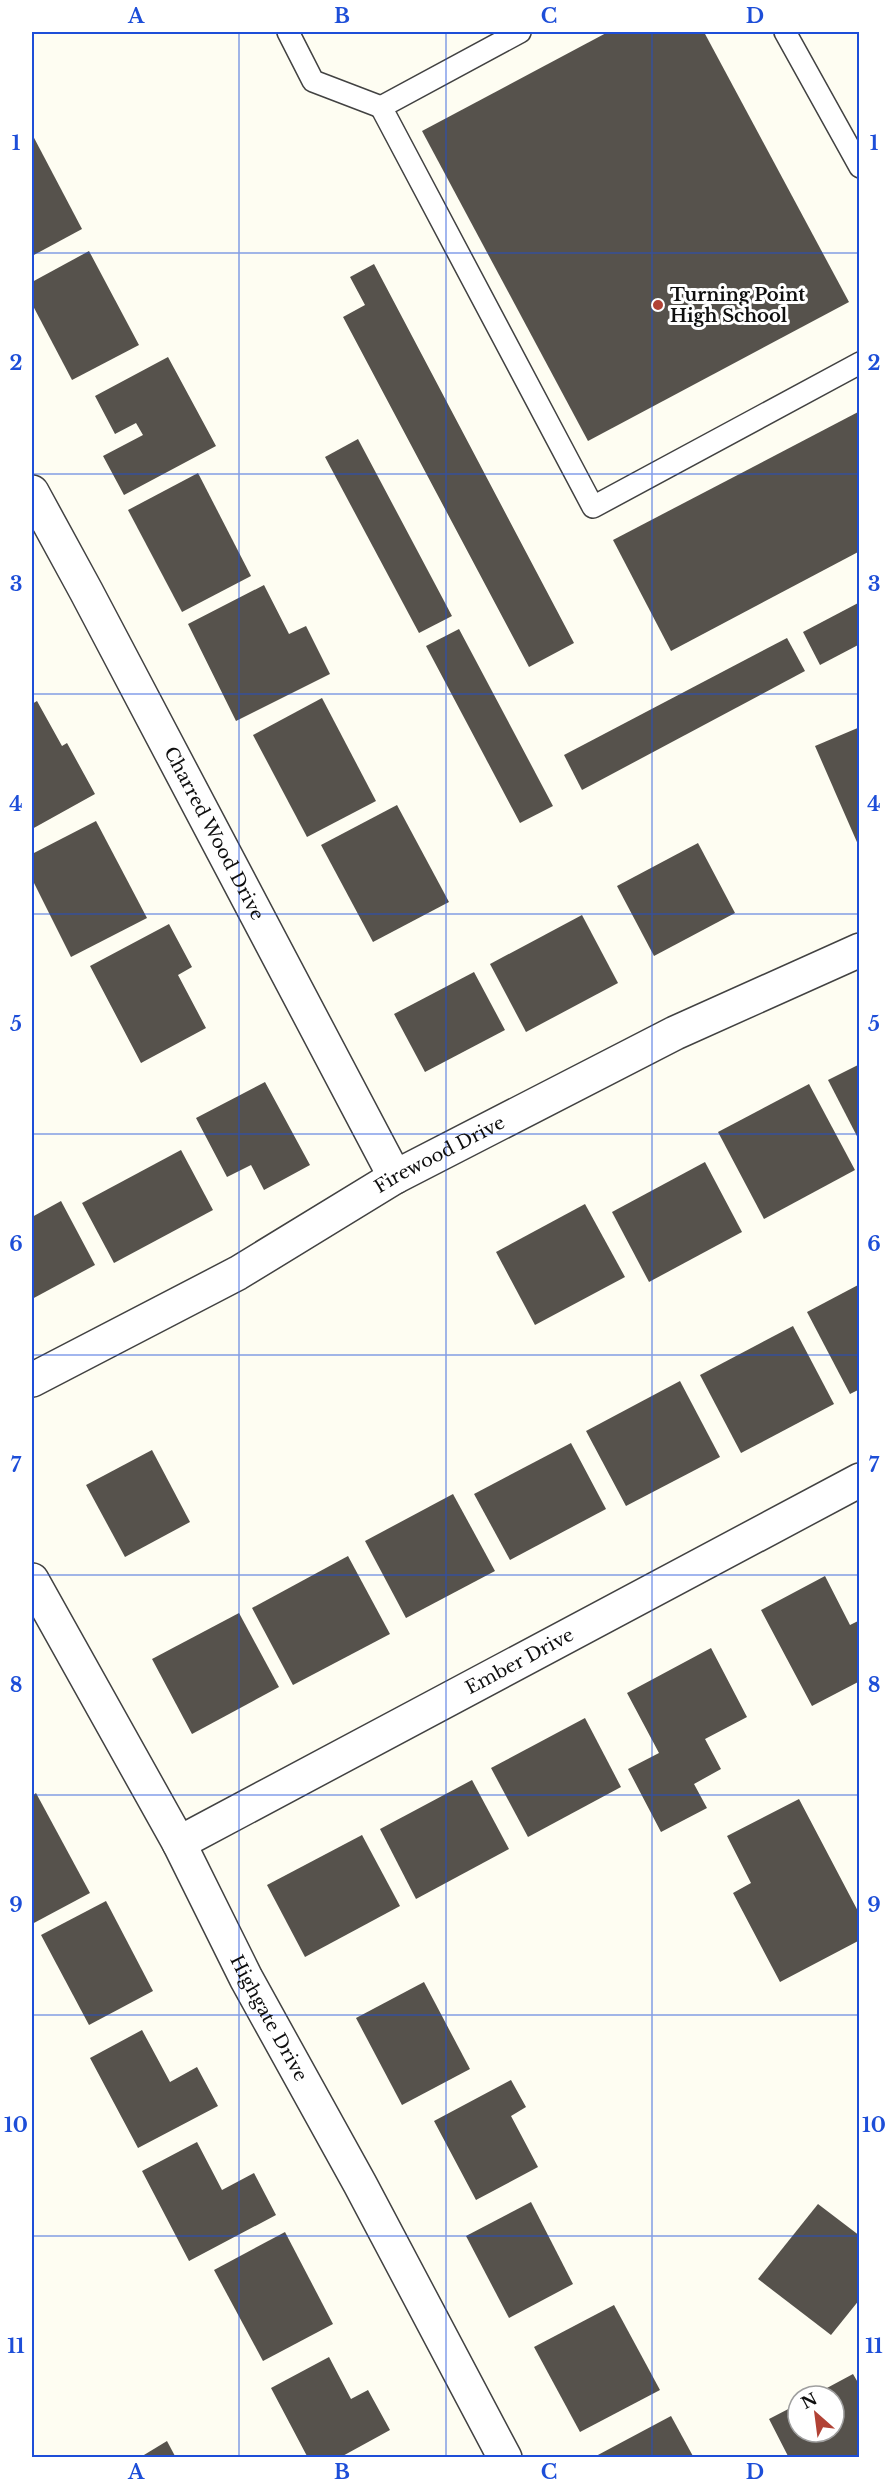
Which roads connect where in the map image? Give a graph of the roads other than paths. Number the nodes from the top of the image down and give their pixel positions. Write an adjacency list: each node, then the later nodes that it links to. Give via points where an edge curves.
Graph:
1 (288, 32): 4 (lane, via 314,81)
2 (520, 32): 4 (lane)
3 (785, 32): 5 (lane)
4 (381, 106): 6 (lane, via 593,507)
5 (860, 167)
6 (860, 363)
7 (32, 492): 9 (street, Charred Wood Drive)
8 (860, 950): 9 (street, Firewood Drive, via 675,1033)
9 (395, 1177): 10 (street, Firewood Drive, via 238,1273)
10 (32, 1380)
11 (860, 1480): 13 (street, Ember Drive)
12 (32, 1580): 13 (street, Highgate Drive)
13 (179, 1843): 14 (street, Highgate Drive, via 246,1978)
14 (505, 2457)

